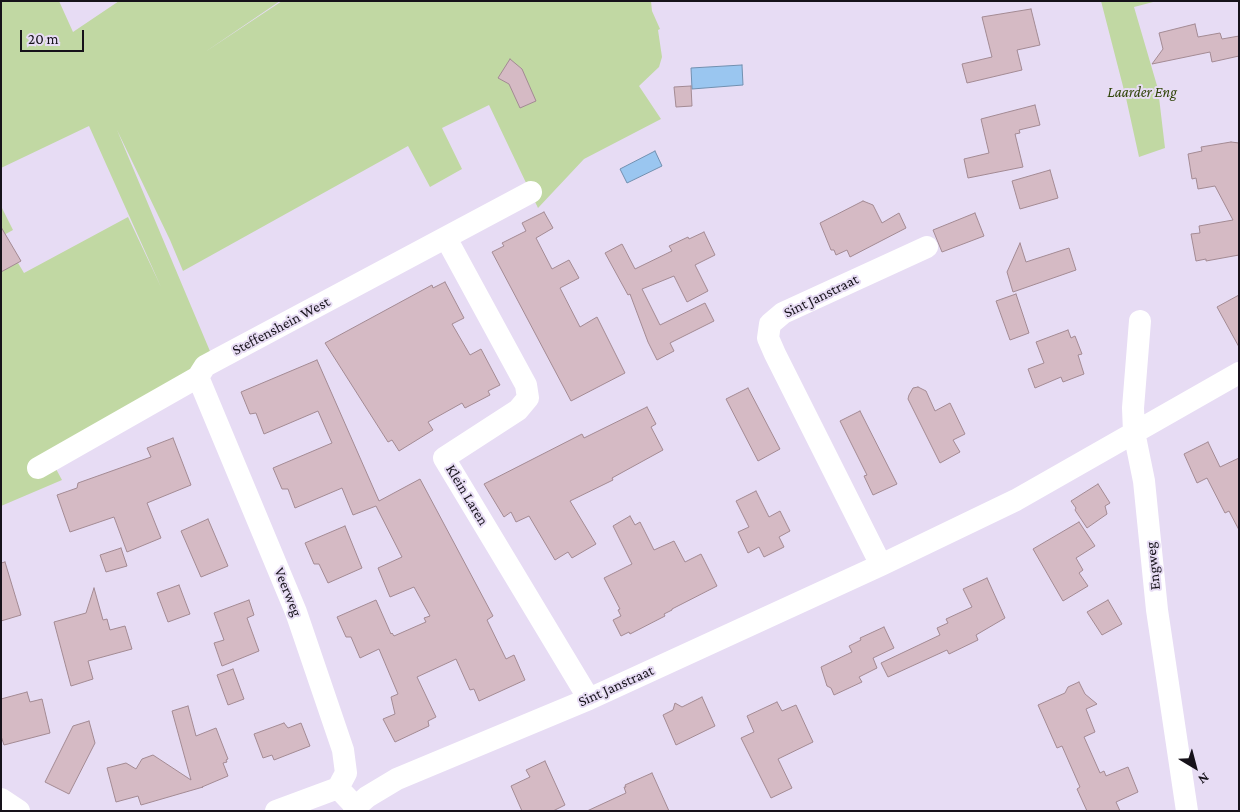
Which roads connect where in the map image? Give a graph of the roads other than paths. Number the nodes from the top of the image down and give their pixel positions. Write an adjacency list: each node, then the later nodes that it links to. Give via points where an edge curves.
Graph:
1 (531, 192): 2 (street, Steffenshein West)
2 (446, 238): 5 (street, Steffenshein West); 10 (street, Klein Laren, via 526,385 528,398 518,410 444,458)
3 (927, 247): 9 (street, Sint Janstraat, via 783,313 770,324 768,338 775,354)
4 (1140, 321): 7 (street, Engweg)
5 (200, 365): 8 (street, Steffenshein West); 11 (street, Veerweg, via 296,612 343,750 346,774)
6 (1239, 372): 7 (street, Sint Janstraat)
7 (1134, 432): 9 (street, Sint Janstraat, via 1016,500); 16 (street, Engweg, via 1144,482 1157,610)
8 (38, 468)
9 (881, 565): 10 (street, Sint Janstraat)
10 (589, 699): 13 (street, Sint Janstraat, via 397,779)
11 (338, 788): 13 (street); 15 (street)
12 (1, 799): 14 (street)
13 (365, 806)
14 (19, 811)
15 (276, 811)
16 (1187, 811)

